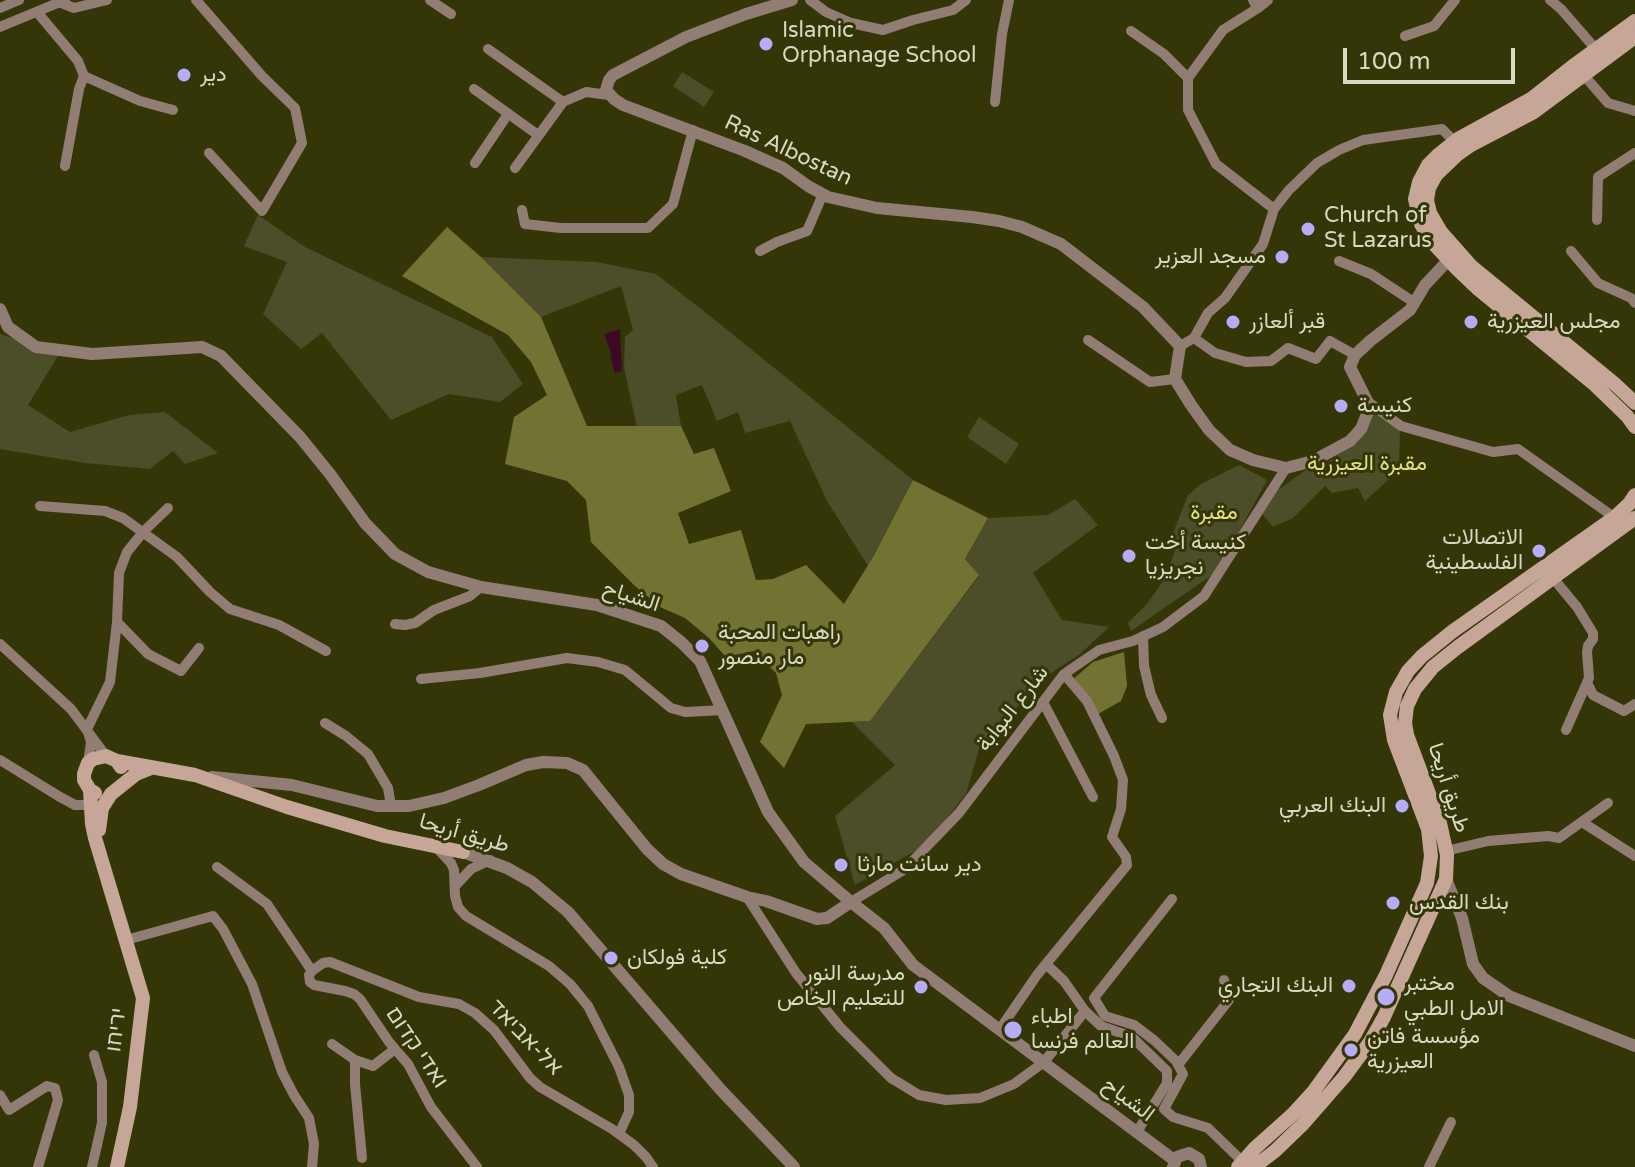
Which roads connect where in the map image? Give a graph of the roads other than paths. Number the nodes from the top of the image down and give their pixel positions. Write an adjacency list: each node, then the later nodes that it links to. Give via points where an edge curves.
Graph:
1 (19, 0): 14 (street)
2 (107, 0): 12 (street, via 74,8)
3 (196, 0): 37 (street, via 295,108 302,143 262,211)
4 (430, 0): 16 (street)
5 (792, 0): 28 (street, via 686,37 613,75)
6 (810, 0): 7 (street, via 851,23 883,30 953,10)
7 (966, 0)
8 (1009, 0): 30 (street)
9 (1268, 0): 13 (street)
10 (1455, 0): 20 (street, via 1434,26)
11 (1550, 0): 23 (street)
12 (62, 1): 15 (street)
13 (1255, 4): 26 (street, via 1223,30)
14 (0, 8)
15 (37, 12): 18 (street); 25 (street, via 78,61)
16 (451, 14)
17 (1635, 21): 23 (main road)
18 (0, 25)
19 (1131, 31): 26 (street)
20 (1405, 36)
21 (1635, 37): 23 (main road)
22 (488, 49): 29 (street)
23 (1600, 54): 24 (main road)
24 (1579, 70): 32 (street, via 1608,103); 36 (main road); 48 (main road, via 1534,112 1471,145 1436,175 1427,200)
25 (84, 76): 31 (street); 40 (street)
26 (1188, 78): 43 (street, via 1188,110 1216,164)
27 (474, 89): 33 (street)
28 (609, 95): 29 (street, via 586,92); 34 (street, Ras Albostan)
29 (563, 102): 35 (street)
30 (995, 102)
31 (173, 110)
32 (1635, 111)
33 (508, 114): 35 (street); 39 (street)
34 (693, 130): 42 (street, Ras Albostan, via 783,168); 44 (street, via 673,204 648,228 525,224)
35 (538, 135): 41 (street)
36 (1455, 142): 43 (street, via 1442,129 1363,140 1317,163); 48 (main road, via 1428,165 1415,199 1432,242)
37 (209, 153)
38 (1635, 153): 45 (street, via 1598,177)
39 (475, 163)
40 (65, 166)
41 (515, 168)
42 (823, 194): 46 (street, via 807,231); 55 (street, Ras Albostan, via 877,208 1022,227 1061,244 1143,307)
43 (1274, 209): 53 (street, via 1263,244)
44 (522, 210)
45 (1597, 220)
46 (760, 251)
47 (1571, 251): 51 (street, via 1598,283)
48 (1453, 256): 50 (street); 58 (main road); 60 (main road, via 1477,288 1594,384)
49 (1339, 261): 50 (street, via 1371,274)
50 (1415, 303): 56 (street)
51 (1635, 303)
52 (0, 309): 68 (street, الشياح, via 8,327 36,347 92,354 202,347 221,356 300,437 395,554 428,572)
53 (1194, 338): 55 (street); 56 (street, via 1215,353 1246,362 1271,361 1288,348 1316,359 1330,341)
54 (1088, 340): 57 (street, via 1150,382)
55 (1180, 346): 57 (street)
56 (1355, 355): 59 (street, via 1350,367)
57 (1175, 379): 61 (street, via 1209,430 1230,450)
58 (1634, 400)
59 (1367, 401): 61 (street, via 1361,429 1350,441 1313,461); 65 (street, via 1401,426 1493,452 1518,449)
60 (1635, 427)
61 (1286, 468): 71 (street, شارع البوابة, via 1204,596)
62 (1635, 495): 65 (main road, طريق أريحا)
63 (40, 506): 66 (street, via 105,511)
64 (168, 508): 66 (street)
65 (1625, 521): 67 (main road, طريق أريحا); 107 (main road, طريق أريحا, via 1453,631 1422,656 1396,692 1390,715 1394,740 1428,829 1430,868)
66 (144, 531): 69 (street, via 119,573); 74 (street, via 230,609 279,625)
67 (1553, 578): 77 (street, via 1593,633); 97 (main road, طريق أريحا, via 1433,667 1407,706 1407,735)
68 (481, 587): 70 (street, via 415,623); 80 (street, الشياح, via 597,605 661,626 700,661)
69 (117, 622): 73 (street, via 148,654 181,671); 83 (street, via 110,682)
70 (395, 624)
71 (1143, 636): 75 (street, شارع البوابة, via 1099,650); 81 (street, via 1144,666)
72 (0, 644): 83 (street)
73 (199, 648)
74 (326, 651)
75 (1064, 674): 78 (street, شارع البوابة); 111 (street, via 1087,701 1123,780 1112,837 1127,865)
76 (421, 679): 80 (street, via 567,658 625,670 671,708)
77 (1587, 682): 79 (street, via 1593,695 1624,711); 84 (street)
78 (1043, 702): 92 (street); 108 (street, شارع البوابة, via 959,813 905,869)
79 (1635, 704)
80 (723, 710): 108 (street, الشياح, via 768,812 804,862)
81 (1162, 718)
82 (325, 723): 94 (street, via 368,754 388,788)
83 (87, 729): 85 (street); 87 (street)
84 (1566, 730)
85 (112, 758): 87 (main road); 88 (main road); 90 (main road, via 123,773)
86 (0, 760): 91 (street, via 75,805)
87 (88, 763): 91 (main road, via 84,780)
88 (161, 768): 89 (main road); 90 (main road, via 148,768)
89 (195, 775): 94 (street, via 292,785); 96 (main road, طريق أريحا, via 385,836)
90 (116, 789): 91 (main road); 99 (main road, יריחו, via 102,808)
91 (91, 797): 99 (main road, יריחו)
92 (1093, 797)
93 (1608, 803): 95 (street)
94 (391, 806): 105 (street, via 444,798 526,765 567,763 583,770 663,864)
95 (1582, 822): 97 (street, via 1559,838 1488,841); 100 (street)
96 (436, 846): 98 (main road, طريق أريحا); 104 (street, via 451,863)
97 (1446, 851): 103 (main road, طريق أريحا)
98 (463, 852): 101 (street, طريق أريحا)
99 (100, 854): 110 (main road, יריחו)
100 (1635, 856)
101 (490, 860): 104 (street, via 471,869); 137 (street, طريق أريحا, via 532,882 568,912)
102 (217, 867): 112 (street, via 267,904)
103 (1446, 879): 109 (main road, طريق أريحا); 117 (street, via 1473,964 1483,978 1509,996)
104 (455, 886): 127 (street, via 458,907 466,916 549,966 588,1006 629,1095 629,1112)
105 (747, 897): 108 (street, via 817,919); 121 (street, via 796,973 840,1027 891,1078 919,1095 980,1098 1014,1084)
106 (1172, 899): 122 (street, via 1094,998 1105,1016 1134,1025)
107 (1420, 899): 109 (main road); 124 (main road, طريق أريحا, via 1367,1015)
108 (851, 902): 115 (street, الشياح, via 884,928 913,965)
109 (1435, 905): 124 (main road, طريق أريحا, via 1370,1042 1344,1077)
110 (126, 940): 133 (main road, יריחו, via 143,998); 134 (street, via 213,916 252,984 282,1072 309,1118)
111 (1046, 964): 114 (street); 115 (street)
112 (310, 973): 118 (street, ואדי קדום, via 314,985 354,994); 127 (street, אל-אביאד, via 330,962 419,997 459,1004 494,1030 540,1087)
113 (1224, 980): 122 (street, via 1229,1000)
114 (1085, 1011): 121 (street); 126 (street, via 1101,1026 1132,1037 1167,1071 1167,1083)
115 (1000, 1029): 121 (street, الشياح)
116 (332, 1044): 120 (street)
117 (1635, 1046)
118 (395, 1049): 120 (street, via 373,1066); 135 (street, ואדי קדום)
119 (94, 1055): 132 (street, via 102,1082 102,1123)
120 (355, 1060): 128 (street)
121 (1044, 1062): 126 (street, الشياح)
122 (1178, 1065): 130 (street, via 1183,1074 1164,1109 1208,1128)
123 (0, 1095): 131 (street, via 9,1110 47,1086 55,1088 58,1100)
124 (1298, 1119): 130 (main road, طريق أريحا)
125 (1451, 1122): 139 (street)
126 (1137, 1132): 129 (street, الشياح)
127 (619, 1134): 136 (street, אל-אביאד)
128 (362, 1158)
129 (1173, 1164): 138 (street, via 1180,1154 1189,1153)
130 (1245, 1165)
131 (38, 1167)
132 (92, 1167)
133 (117, 1167)
134 (312, 1167)
135 (477, 1167)
136 (653, 1167)
137 (794, 1167)
138 (1201, 1167)
139 (1429, 1167)

